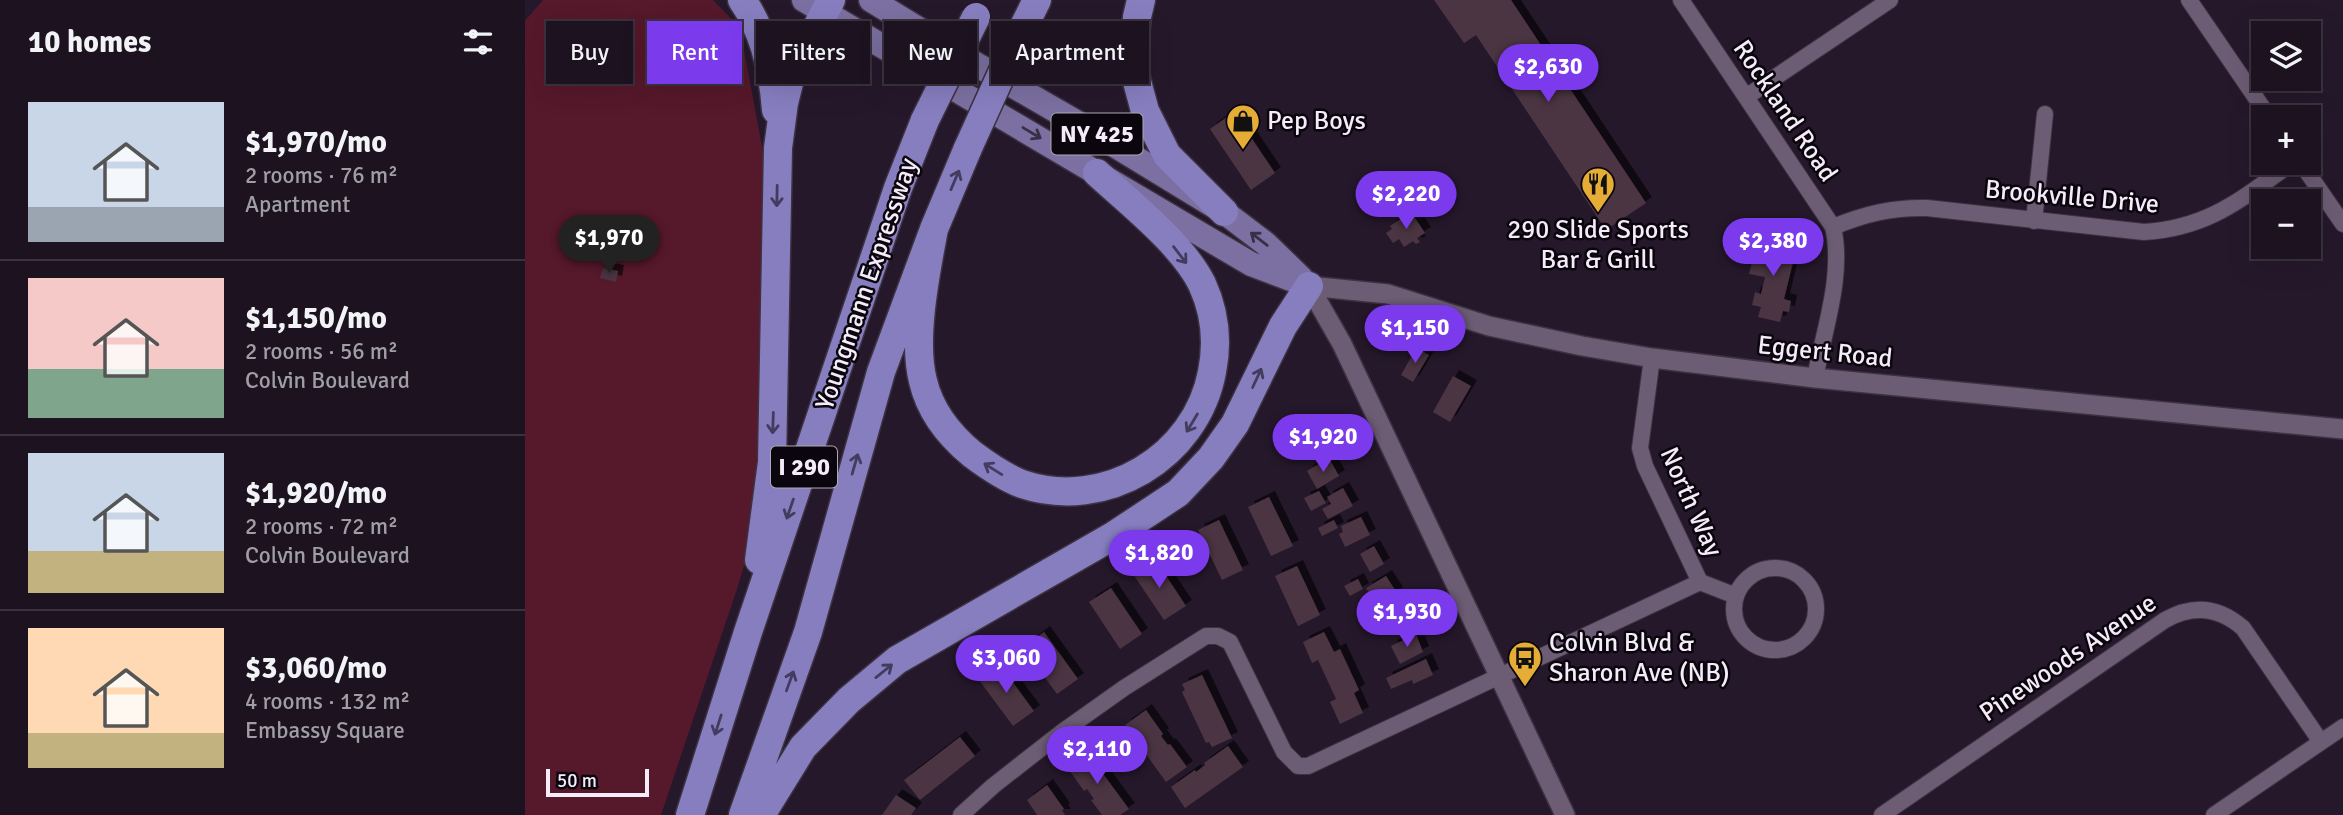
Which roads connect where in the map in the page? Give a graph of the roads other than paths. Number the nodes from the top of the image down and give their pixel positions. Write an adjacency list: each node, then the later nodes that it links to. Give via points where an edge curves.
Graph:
1 (742, 0): 13 (highway, via 771,70)
2 (871, 0): 17 (main road, NY 425)
3 (1037, 0): 21 (highway, Youngmann Expressway / I 290, one-way to 3, bridge)
4 (1141, 0): 17 (highway, via 1132,63 1145,111 1167,155)
5 (1681, 0): 10 (street, Rockland Road)
6 (1889, 0): 10 (street)
7 (2189, 0): 11 (street)
8 (820, 4): 13 (highway, via 790,79); 14 (main road, NY 425, one-way to 14)
9 (981, 8): 28 (highway, Youngmann Expressway / I 290, one-way to 28, bridge, via 925,120 898,188)
10 (1746, 97): 20 (street, Rockland Road)
11 (2261, 105)
12 (2045, 114): 18 (street)
13 (778, 148): 28 (highway, one-way to 28, via 772,462)
14 (1097, 173): 21 (highway, one-way to 21, via 1165,236 1196,275 1211,309 1215,334 1210,386 1188,430 1145,470 1104,487 1051,489 1024,484 983,463 939,419 922,379 920,356 923,292); 22 (main road, via 1251,264)
15 (2275, 175): 18 (street, Brookville Drive, via 2225,210 2186,227 2144,232)
16 (2309, 175): 19 (street)
17 (1224, 212): 22 (main road, NY 425, one-way to 17)
18 (2034, 221): 20 (street, Brookville Drive, via 1904,207 1859,216)
19 (2343, 224)
20 (1833, 227): 24 (street, Rockland Road, via 1837,265)
21 (934, 229): 33 (highway, Youngmann Expressway / I 290, one-way to 21, via 808,632 881,372)
22 (1309, 286): 23 (street, Eggert Road, via 1388,294 1489,326); 29 (street, via 1342,344); 34 (highway, one-way to 22, via 803,747 897,660 1113,536 1178,493 1235,424 1283,326)
23 (1652, 358): 24 (street, Eggert Road); 26 (street, North Way, via 1640,448)
24 (1815, 378): 25 (street, Eggert Road)
25 (2343, 429)
26 (1700, 582): 27 (street); 29 (street)
27 (1736, 596): 27 (street, via 1737,627 1760,648 1791,647 1813,625 1816,606 1809,587 1785,569 1756,573)
28 (748, 632): 32 (highway, Youngmann Expressway / I 290, one-way to 32)
29 (1500, 676): 35 (street, via 1308,766 1298,765 1284,752 1230,642 1206,636 1075,722); 36 (street)
30 (2343, 727): 31 (street)
31 (2321, 742): 37 (street, Pinewoods Avenue, via 2243,628 2220,612 2192,609 2165,620); 38 (street)
32 (689, 815)
33 (743, 815)
34 (761, 815)
35 (961, 815)
36 (1565, 815)
37 (1882, 815)
38 (2214, 815)

